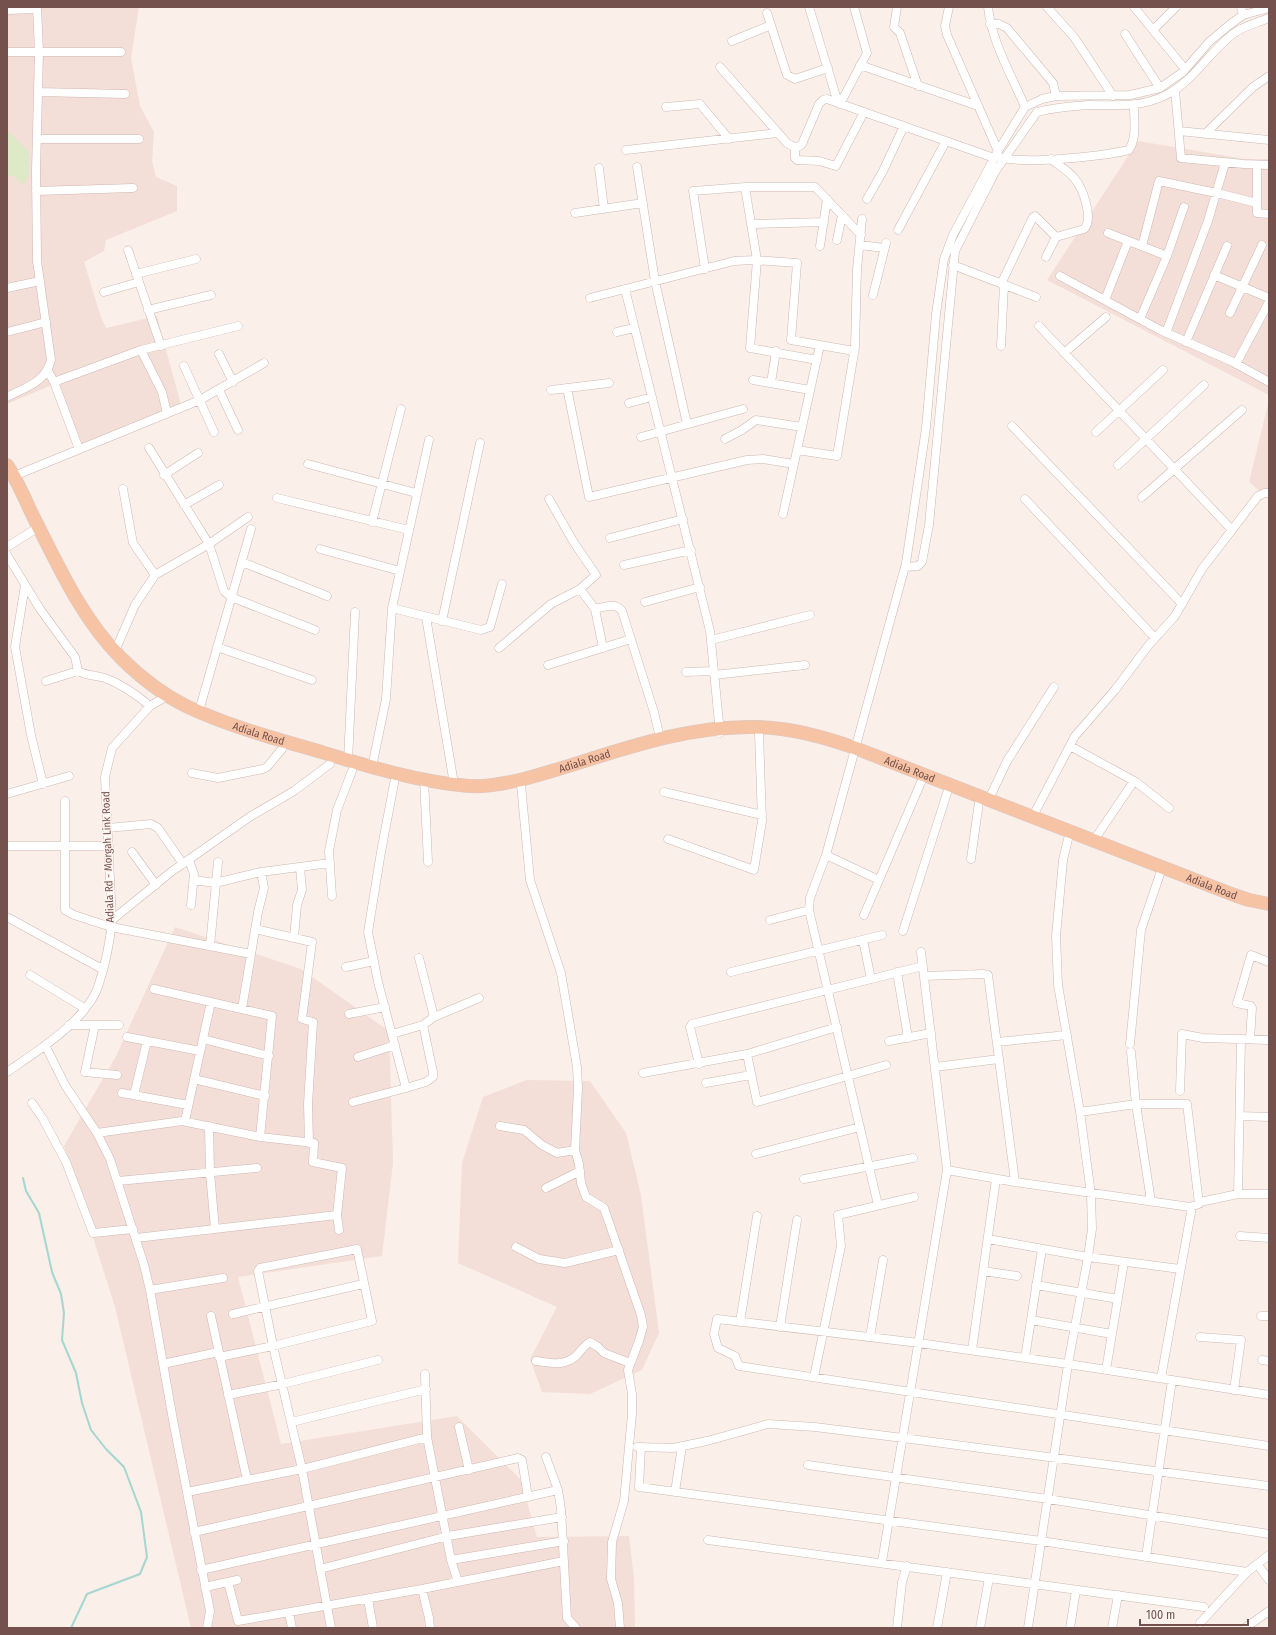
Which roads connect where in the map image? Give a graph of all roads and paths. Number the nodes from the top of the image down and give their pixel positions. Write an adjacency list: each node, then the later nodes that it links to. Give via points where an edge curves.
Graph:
1 (809, 7): 27 (street)
2 (854, 7): 25 (street, via 868,50)
3 (898, 7): 30 (street, via 894,27 900,33)
4 (949, 7): 38 (street, via 945,26 947,35)
5 (988, 7): 17 (street)
6 (1047, 7): 36 (street, via 1074,37)
7 (1134, 7): 19 (street)
8 (1176, 7): 19 (street)
9 (37, 8): 11 (street); 23 (street)
10 (1269, 8): 14 (street)
11 (7, 10)
12 (1242, 11): 14 (street); 28 (street, via 1209,42)
13 (767, 12): 18 (street)
14 (1254, 12): 16 (street)
15 (1269, 18): 16 (street)
16 (1258, 22): 32 (street, via 1233,34)
17 (990, 24): 35 (street, via 999,24 1007,28 1053,83); 41 (street)
18 (771, 25): 21 (street); 27 (street, via 786,75 795,79)
19 (1153, 30): 28 (street)
20 (1125, 34): 31 (street)
21 (732, 41)
22 (7, 52): 23 (street)
23 (39, 52): 24 (street); 33 (street)
24 (121, 52)
25 (860, 65): 30 (street); 37 (street)
26 (720, 67): 45 (street)
27 (828, 68): 37 (street)
28 (1186, 69): 31 (street)
29 (1269, 76): 46 (street, via 1260,81)
30 (918, 86): 38 (street)
31 (1160, 88): 36 (street)
32 (1175, 90): 39 (street, via 1150,102); 44 (street)
33 (38, 92): 34 (street); 47 (street)
34 (125, 94)
35 (1056, 96): 36 (street); 41 (street)
36 (1113, 96)
37 (839, 104): 42 (street); 52 (street, via 823,100 802,144)
38 (978, 106): 54 (street)
39 (1134, 106): 54 (street, via 1088,105 1037,112); 55 (street, via 1133,144 1129,150 1110,155)
40 (666, 107): 49 (street, via 700,104)
41 (1025, 107): 54 (street)
42 (864, 112): 43 (street); 52 (street, via 836,166 819,161 797,160)
43 (904, 126): 51 (street); 65 (street)
44 (1179, 131): 46 (street); 56 (street, via 1181,158)
45 (778, 133): 49 (street); 52 (street)
46 (1205, 134): 50 (street)
47 (37, 139): 48 (street); 63 (street)
48 (139, 139)
49 (729, 139): 53 (street)
50 (1269, 140)
51 (946, 141): 54 (street); 77 (street)
52 (795, 147)
53 (626, 150)
54 (998, 156): 55 (street, via 1032,160); 93 (street, via 955,251); 207 (street, via 953,235 944,259 936,314 925,436)
55 (1051, 159): 80 (street, via 1074,178 1081,188 1087,207 1088,222 1084,229)
56 (1225, 162): 57 (street); 64 (street)
57 (1257, 165): 58 (street); 68 (street)
58 (1269, 165)
59 (637, 167): 67 (street)
60 (599, 168): 70 (street)
61 (745, 187): 66 (street, via 815,187); 76 (street); 94 (street, via 693,191)
62 (133, 188): 63 (street)
63 (36, 191): 98 (street, via 37,261)
64 (1217, 193): 68 (street); 86 (street, via 1159,180); 122 (street)
65 (867, 198)
66 (827, 199): 73 (street); 75 (street)
67 (643, 203): 70 (street); 99 (street)
68 (1257, 203): 72 (street, via 1257,213)
69 (1184, 207): 89 (street)
70 (604, 209): 71 (street)
71 (575, 213)
72 (1269, 214)
73 (842, 215): 79 (street); 81 (street)
74 (862, 219): 79 (street)
75 (824, 222): 76 (street); 85 (street)
76 (751, 224): 92 (street)
77 (898, 230)
78 (1108, 234): 82 (street)
79 (861, 236): 83 (street)
80 (1056, 237): 90 (street); 100 (street, via 1035,216 1033,217)
81 (837, 240)
82 (1128, 241): 86 (street); 110 (street)
83 (860, 245): 106 (street, via 885,246); 129 (street)
84 (1262, 245): 101 (street)
85 (820, 246)
86 (1142, 246): 89 (street)
87 (1227, 246): 95 (street)
88 (128, 250): 97 (street)
89 (1167, 256): 115 (street)
90 (1046, 257)
91 (196, 259): 97 (street)
92 (757, 260): 94 (street, via 734,261); 124 (street, via 797,263 791,340); 128 (street, via 750,348)
93 (953, 265): 100 (street); 207 (street, via 929,525 922,562 918,566)
94 (705, 269): 99 (street)
95 (1214, 275): 101 (street); 123 (street)
96 (1060, 276): 110 (street)
97 (138, 278): 104 (street); 112 (street)
98 (40, 281): 102 (street); 116 (street)
99 (655, 281): 103 (street); 158 (street)
100 (1003, 284): 107 (street); 126 (street)
101 (1241, 286): 109 (street); 113 (street)
102 (7, 288)
103 (625, 289): 108 (street); 119 (street)
104 (104, 292)
105 (211, 295): 112 (street)
106 (873, 295)
107 (1036, 297)
108 (590, 298)
109 (1269, 298)
110 (1105, 300): 115 (street)
111 (1269, 302): 134 (street)
112 (148, 310): 125 (street)
113 (1230, 313)
114 (1106, 317): 130 (street)
115 (1140, 319): 122 (street)
116 (46, 322): 120 (street); 137 (street, via 51,360)
117 (238, 326): 125 (street)
118 (1039, 326): 130 (street)
119 (634, 328): 121 (street); 150 (street)
120 (7, 332)
121 (617, 332)
122 (1166, 333): 123 (street)
123 (1186, 342): 134 (street)
124 (820, 345): 129 (street); 132 (street)
125 (161, 346): 127 (street)
126 (1001, 346)
127 (141, 350): 139 (street); 157 (street, via 162,392)
128 (776, 351): 132 (street); 143 (street)
129 (854, 351): 172 (street, via 837,456)
130 (1064, 353): 156 (street)
131 (219, 354): 140 (street)
132 (817, 360): 148 (street)
133 (264, 363): 140 (street)
134 (1236, 364): 141 (street)
135 (184, 366): 151 (street)
136 (1163, 370): 156 (street)
137 (48, 371): 139 (street); 149 (street, via 41,379)
138 (753, 380): 143 (street)
139 (54, 382): 171 (street)
140 (234, 382): 146 (street)
141 (1269, 382)
142 (608, 383): 145 (street)
143 (771, 383): 148 (street)
144 (1204, 385): 167 (street)
145 (567, 388): 147 (street); 180 (street, via 589,497)
146 (219, 390): 151 (street); 161 (street)
147 (551, 390)
148 (810, 390): 160 (street)
149 (7, 397)
150 (652, 397): 152 (street); 162 (street)
151 (200, 400): 157 (street); 163 (street)
152 (629, 403)
153 (401, 409): 181 (street)
154 (743, 409): 158 (street)
155 (1242, 410): 177 (street)
156 (1119, 411): 164 (street); 167 (street)
157 (167, 413): 171 (street)
158 (687, 424): 162 (street)
159 (1012, 426): 217 (street)
160 (802, 427): 166 (street, via 756,420); 172 (street)
161 (238, 430)
162 (661, 431): 165 (street); 180 (street)
163 (214, 432)
164 (1096, 432)
165 (641, 437)
166 (725, 439)
167 (1145, 439): 176 (street); 177 (street)
168 (429, 440): 184 (street)
169 (480, 443): 223 (street)
170 (149, 448): 179 (street)
171 (79, 449): 178 (street)
172 (798, 450): 175 (street)
173 (198, 453): 179 (street)
174 (308, 464): 181 (street)
175 (794, 464): 180 (street, via 763,459 747,460); 191 (street)
176 (1118, 465)
177 (1174, 469): 186 (street); 198 (street)
178 (9, 472): 196 (main road, Adiala Road); 231 (main road, Adiala Road, via 77,599)
179 (164, 475): 190 (street)
180 (673, 478): 193 (street)
181 (381, 484): 184 (street); 194 (street)
182 (219, 485): 190 (street)
183 (123, 489): 209 (street, via 133,543)
184 (416, 493): 197 (street)
185 (1269, 493): 198 (street, via 1258,496)
186 (1142, 497)
187 (277, 498): 194 (street)
188 (1025, 498): 225 (street)
189 (549, 499): 213 (street, via 573,541 595,571 594,578)
190 (184, 505): 200 (street)
191 (783, 514)
192 (248, 517): 200 (street)
193 (683, 519): 199 (street); 203 (street)
194 (372, 522): 197 (street)
195 (251, 528): 205 (street)
196 (34, 530): 201 (street); 240 (main road, Adiala Road, via 71,603 96,638 116,662)
197 (409, 530): 208 (street)
198 (1232, 530): 217 (street, via 1202,569)
199 (610, 538)
200 (209, 544): 209 (street); 215 (street, via 224,591)
201 (7, 547)
202 (320, 549): 208 (street)
203 (691, 550): 206 (street); 212 (street)
204 (7, 556): 211 (street)
205 (242, 562): 214 (street); 215 (street)
206 (624, 565)
207 (905, 567): 248 (street)
208 (400, 571): 218 (street)
209 (155, 575): 231 (street, via 135,605)
210 (502, 584): 223 (street, via 490,627 481,630)
211 (25, 585): 234 (street, via 75,657); 258 (street, via 15,647 31,736)
212 (700, 587): 216 (street); 227 (street)
213 (580, 589): 219 (street); 229 (street, via 551,604)
214 (327, 596)
215 (232, 597): 224 (street); 228 (street)
216 (645, 602)
217 (1182, 604): 225 (street)
218 (392, 608): 222 (street); 251 (street, via 386,699)
219 (595, 609): 226 (street, via 614,605 619,607); 230 (street)
220 (355, 612): 250 (street)
221 (810, 615): 227 (street)
222 (426, 617): 223 (street); 259 (street)
223 (442, 621)
224 (315, 630)
225 (1155, 638): 246 (street, via 1075,736)
226 (631, 639): 230 (street); 245 (street)
227 (711, 640): 236 (street)
228 (217, 647): 237 (street); 242 (street)
229 (498, 648)
230 (603, 648): 232 (street)
231 (115, 651): 240 (main road, Adiala Road)
232 (548, 665)
233 (804, 665): 236 (street)
234 (78, 671): 238 (street); 241 (street, via 84,675 105,678 138,696)
235 (686, 672): 236 (street)
236 (714, 673): 243 (street)
237 (312, 680)
238 (46, 681)
239 (1054, 687): 264 (street)
240 (163, 697): 241 (street, Adiala Rd - Morgah Link Road); 242 (main road, Adiala Road); 247 (main road, Adiala Road, via 182,711)
241 (150, 706): 269 (street, Adiala Rd - Morgah Link Road, via 112,748 105,777)
242 (199, 711): 250 (main road, Adiala Road)
243 (720, 731): 244 (main road, Adiala Road); 245 (main road, Adiala Road); 248 (main road, Adiala Road, via 755,727 780,729 826,738); 260 (main road, Adiala Road, via 662,744)
244 (759, 733): 248 (main road, Adiala Road); 267 (street)
245 (660, 738): 259 (main road, Adiala Road, via 522,779 486,786)
246 (1070, 746): 256 (street); 268 (street)
247 (282, 749): 249 (main road, Adiala Road); 252 (street, via 263,769 218,778)
248 (854, 751): 255 (main road, Adiala Road); 264 (main road, Adiala Road); 277 (street)
249 (330, 764): 250 (main road, Adiala Road); 279 (street, via 294,791 251,816)
250 (350, 766): 251 (main road, Adiala Road); 254 (main road, Adiala Road); 282 (street, via 337,810 329,851)
251 (372, 767): 254 (main road, Adiala Road)
252 (192, 774)
253 (68, 776): 258 (street)
254 (395, 777): 257 (main road, Adiala Road); 309 (street, via 368,932)
255 (922, 780): 261 (main road, Adiala Road); 287 (street)
256 (1134, 781): 266 (street); 272 (street)
257 (423, 783): 259 (main road, Adiala Road); 260 (main road, Adiala Road, via 474,792 490,792); 281 (street)
258 (43, 784): 263 (street)
259 (454, 784)
260 (521, 785): 381 (street, via 530,880 561,973 577,1067)
261 (948, 790): 264 (main road, Adiala Road); 300 (street)
262 (664, 792): 267 (street)
263 (7, 794)
264 (984, 801): 268 (main road, Adiala Road); 271 (main road, Adiala Road); 278 (street)
265 (65, 802): 274 (street)
266 (1169, 808)
267 (762, 815): 270 (street, via 754,870)
268 (1033, 816): 272 (main road, Adiala Road)
269 (108, 828): 275 (street, Adiala Rd - Morgah Link Road); 279 (street, via 151,824 158,828)
270 (668, 839)
271 (1068, 839): 285 (main road, Adiala Road); 335 (street, via 1062,867 1056,936 1058,985)
272 (1094, 840): 291 (main road, Adiala Road, via 1234,895)
273 (7, 846): 274 (street)
274 (66, 846): 275 (street); 298 (street, via 64,910)
275 (109, 846): 298 (street, Adiala Rd - Morgah Link Road)
276 (132, 852): 289 (street)
277 (826, 855): 287 (street); 293 (street, via 810,898)
278 (971, 859)
279 (186, 862): 286 (street, via 194,874); 289 (street)
280 (218, 862): 288 (street)
281 (428, 862)
282 (330, 863): 283 (street); 290 (street)
283 (300, 867): 284 (street); 302 (street, via 302,890)
284 (261, 872): 288 (street); 299 (street, via 264,888)
285 (1160, 874): 294 (main road, Adiala Road, via 1248,908); 369 (street, via 1141,930 1131,1048)
286 (194, 880): 288 (street); 292 (street)
287 (879, 880): 295 (street)
288 (215, 883): 304 (street)
289 (156, 885): 298 (street)
290 (332, 896)
291 (1269, 904)
292 (191, 905)
293 (809, 910): 297 (street); 305 (street)
294 (1269, 912)
295 (864, 915)
296 (7, 917): 313 (street)
297 (770, 920)
298 (112, 924): 304 (street); 313 (street, Adiala Rd - Morgah Link Road)
299 (255, 929): 302 (street); 307 (street)
300 (903, 931)
301 (882, 935): 303 (street)
302 (294, 937): 380 (street, via 312,942 302,1019 313,1022 308,1104)
303 (863, 940): 305 (street); 318 (street)
304 (210, 946): 307 (street)
305 (819, 951): 314 (street); 320 (street)
306 (921, 952): 311 (street)
307 (251, 954): 325 (street)
308 (419, 958): 327 (street)
309 (374, 961): 312 (street); 323 (street)
310 (1269, 962): 340 (street, via 1251,955 1238,1000 1238,1003 1252,1008)
311 (923, 966): 315 (street); 317 (street)
312 (346, 967)
313 (102, 969): 324 (street, Adiala Rd - Morgah Link Road, via 98,988)
314 (731, 972)
315 (897, 972): 318 (street); 337 (street)
316 (30, 975): 324 (street)
317 (924, 976): 333 (street); 344 (street, via 988,976)
318 (870, 979): 320 (street)
319 (154, 989): 322 (street)
320 (828, 989): 332 (street); 352 (street, via 692,1024 690,1027)
321 (479, 998): 327 (street)
322 (211, 1002): 325 (street); 338 (street)
323 (385, 1007): 326 (street); 334 (street)
324 (84, 1008): 331 (street, Adiala Rd - Morgah Link Road)
325 (242, 1009): 349 (street, via 272,1016)
326 (349, 1014)
327 (434, 1016): 330 (street)
328 (95, 1025): 329 (street); 331 (street); 357 (street, via 85,1072)
329 (119, 1025)
330 (423, 1025): 334 (street); 362 (street, via 433,1077)
331 (69, 1026): 346 (street, Adiala Rd - Morgah Link Road)
332 (837, 1027): 348 (street); 359 (street)
333 (931, 1033): 337 (street); 354 (street)
334 (392, 1034): 345 (street)
335 (1067, 1035): 344 (street); 371 (street)
336 (127, 1037): 342 (street)
337 (908, 1038): 343 (street)
338 (203, 1039): 347 (street); 349 (street)
339 (1241, 1039): 340 (street); 363 (street, via 1203,1038 1182,1034); 372 (street)
340 (1250, 1039): 341 (street)
341 (1269, 1040)
342 (147, 1041): 347 (street); 365 (street)
343 (889, 1041)
344 (997, 1042): 351 (street)
345 (395, 1045): 350 (street); 362 (street)
346 (45, 1046): 355 (street, Adiala Rd - Morgah Link Road); 378 (street, via 65,1085)
347 (200, 1051): 360 (street)
348 (747, 1054): 352 (street); 358 (street)
349 (269, 1056): 366 (street)
350 (358, 1058)
351 (999, 1059): 354 (street); 392 (street)
352 (699, 1064): 356 (street)
353 (886, 1065): 359 (street)
354 (935, 1067): 386 (street)
355 (7, 1072)
356 (643, 1073)
357 (117, 1075)
358 (751, 1075): 359 (street, via 757,1102); 361 (street)
359 (848, 1075): 377 (street)
360 (194, 1079): 366 (street); 370 (street)
361 (706, 1083)
362 (406, 1088): 367 (street)
363 (1180, 1091)
364 (122, 1093): 365 (street)
365 (134, 1095): 370 (street)
366 (265, 1096): 379 (street)
367 (353, 1102)
368 (32, 1103): 405 (street, via 66,1162 93,1232)
369 (1136, 1104): 371 (street); 398 (street); 399 (street, via 1187,1104)
370 (188, 1105): 374 (street)
371 (1080, 1112): 394 (street)
372 (1240, 1116): 373 (street); 395 (street)
373 (1269, 1117)
374 (185, 1121): 375 (street); 378 (street)
375 (209, 1126): 379 (street); 388 (street)
376 (500, 1126): 381 (street, via 524,1130 542,1145 557,1153)
377 (860, 1127): 382 (street); 384 (street)
378 (97, 1133): 391 (street)
379 (260, 1137): 380 (street)
380 (309, 1143): 402 (street, via 314,1143 313,1162 342,1168)
381 (575, 1150): 387 (street)
382 (756, 1154)
383 (913, 1158): 384 (street)
384 (869, 1166): 389 (street); 400 (street)
385 (257, 1168): 388 (street)
386 (947, 1170): 390 (street); 438 (street)
387 (580, 1171): 393 (street); 414 (street, via 586,1197 604,1208)
388 (210, 1173): 391 (street); 406 (street)
389 (804, 1179)
390 (996, 1179): 392 (street); 411 (street)
391 (118, 1182): 405 (street)
392 (1015, 1182): 394 (street)
393 (546, 1188)
394 (1091, 1194): 398 (street); 415 (street, via 1092,1229)
395 (1238, 1194): 396 (street); 399 (street)
396 (1269, 1194)
397 (914, 1197): 400 (street)
398 (1151, 1201): 401 (street)
399 (1200, 1202): 401 (street)
400 (878, 1205): 434 (street, via 838,1215 841,1246)
401 (1192, 1207): 418 (street)
402 (337, 1215): 406 (street); 407 (street)
403 (757, 1216): 431 (street)
404 (797, 1220): 432 (street)
405 (133, 1229): 409 (street)
406 (215, 1229): 409 (street)
407 (339, 1230)
408 (1240, 1236): 410 (street)
409 (136, 1238): 424 (street)
410 (1269, 1238)
411 (988, 1239): 413 (street); 419 (street)
412 (516, 1247): 414 (street, via 539,1260 565,1263)
413 (1042, 1249): 415 (street); 423 (street)
414 (619, 1250): 445 (street, via 641,1315 639,1341)
415 (1088, 1257): 417 (street); 425 (street)
416 (883, 1260): 436 (street)
417 (1124, 1262): 418 (street); 426 (street)
418 (1180, 1269): 451 (street)
419 (983, 1271): 420 (street); 440 (street)
420 (1017, 1276)
421 (223, 1278): 424 (street)
422 (363, 1284): 427 (street); 427 (street, via 357,1249 260,1268 258,1271); 439 (street, via 372,1321)
423 (1036, 1285): 425 (street); 430 (street)
424 (150, 1290): 446 (street)
425 (1081, 1293): 426 (street); 433 (street)
426 (1118, 1299): 435 (street)
427 (265, 1307): 428 (street); 439 (street)
428 (233, 1314)
429 (211, 1316): 441 (street)
430 (1031, 1320): 433 (street); 442 (street)
431 (740, 1322): 432 (street); 450 (street, via 717,1319 714,1334 718,1348 735,1356 739,1366)
432 (780, 1327): 434 (street)
433 (1075, 1328): 435 (street); 447 (street)
434 (822, 1332): 436 (street); 450 (street)
435 (1112, 1334): 448 (street)
436 (870, 1337): 438 (street)
437 (1200, 1337): 455 (street, via 1241,1340)
438 (919, 1343): 440 (street); 456 (street)
439 (273, 1346): 441 (street); 453 (street)
440 (972, 1350): 442 (street)
441 (219, 1354): 446 (street); 457 (street)
442 (1025, 1358): 447 (street)
443 (378, 1360): 453 (street)
444 (536, 1361): 445 (street, via 561,1364 569,1362 590,1342 604,1353)
445 (630, 1362): 465 (street)
446 (163, 1364): 480 (street)
447 (1068, 1364): 448 (street); 459 (street)
448 (1106, 1370): 451 (street)
449 (425, 1374): 454 (street)
450 (814, 1377): 456 (street)
451 (1161, 1378): 452 (street)
452 (1172, 1380): 455 (street); 462 (street)
453 (283, 1384): 457 (street); 460 (street)
454 (426, 1389): 460 (street); 463 (street)
455 (1234, 1390): 458 (street)
456 (911, 1391): 459 (street); 464 (street)
457 (228, 1395): 477 (street)
458 (1269, 1395)
459 (1060, 1415): 462 (street); 470 (street)
460 (292, 1422): 472 (street)
461 (459, 1427): 473 (street)
462 (1163, 1430): 467 (street); 474 (street)
463 (427, 1437): 472 (street); 475 (street)
464 (903, 1438): 466 (street, via 768,1424); 470 (street); 476 (street)
465 (630, 1446): 468 (street); 529 (street, via 624,1501 612,1542 611,1579 618,1602)
466 (682, 1446): 468 (street); 481 (street)
467 (1269, 1446)
468 (641, 1447): 481 (street, via 639,1487)
469 (546, 1457): 479 (street)
470 (1054, 1457): 474 (street); 483 (street)
471 (808, 1465): 476 (street)
472 (302, 1469): 477 (street); 484 (street)
473 (469, 1470): 475 (street); 482 (street, via 520,1458)
474 (1158, 1471): 478 (street); 485 (street)
475 (436, 1478): 484 (street); 486 (street)
476 (896, 1478): 483 (street); 488 (street)
477 (247, 1480): 480 (street)
478 (1269, 1486)
479 (558, 1490): 482 (street); 487 (street)
480 (187, 1492): 489 (street)
481 (675, 1492): 488 (street)
482 (528, 1497): 486 (street)
483 (1048, 1499): 485 (street); 494 (street)
484 (309, 1507): 489 (street); 495 (street)
485 (1151, 1515): 490 (street); 497 (street)
486 (444, 1516): 491 (street); 495 (street)
487 (562, 1517): 491 (street); 493 (street)
488 (889, 1521): 494 (street); 500 (street)
489 (194, 1532): 504 (street)
490 (1269, 1534)
491 (448, 1536): 498 (street); 503 (street)
492 (708, 1540): 500 (street)
493 (564, 1541): 498 (street); 499 (street)
494 (1041, 1541): 497 (street); 512 (street)
495 (316, 1545): 503 (street); 504 (street)
496 (1269, 1555): 501 (street)
497 (1146, 1557): 506 (street)
498 (451, 1560): 511 (street)
499 (564, 1561): 511 (street); 528 (street, via 567,1618)
500 (882, 1562): 502 (street)
501 (1257, 1564): 506 (street); 509 (street)
502 (907, 1566): 505 (street); 530 (street, via 902,1582)
503 (320, 1569): 518 (street)
504 (201, 1570): 513 (street)
505 (947, 1572): 507 (street); 531 (street)
506 (1247, 1572): 522 (street)
507 (989, 1578): 512 (street); 532 (street)
508 (237, 1580): 510 (street)
509 (1269, 1580)
510 (228, 1582): 513 (street); 521 (street, via 238,1621)
511 (458, 1582): 514 (street)
512 (1035, 1585): 515 (street); 533 (street)
513 (205, 1588): 523 (street, via 210,1611)
514 (422, 1589): 517 (street); 527 (street)
515 (1076, 1590): 516 (street); 534 (street)
516 (1118, 1595): 519 (street); 535 (street)
517 (368, 1599): 518 (street); 526 (street)
518 (326, 1606): 521 (street); 525 (street)
519 (1204, 1607)
520 (1269, 1611): 536 (street)
521 (289, 1613): 524 (street)
522 (1200, 1623)
523 (207, 1628)
524 (292, 1628)
525 (331, 1628)
526 (373, 1628)
527 (430, 1628)
528 (576, 1628)
529 (620, 1628)
530 (897, 1628)
531 (937, 1628)
532 (980, 1628)
533 (1028, 1628)
534 (1070, 1628)
535 (1112, 1628)
536 (1245, 1628)

